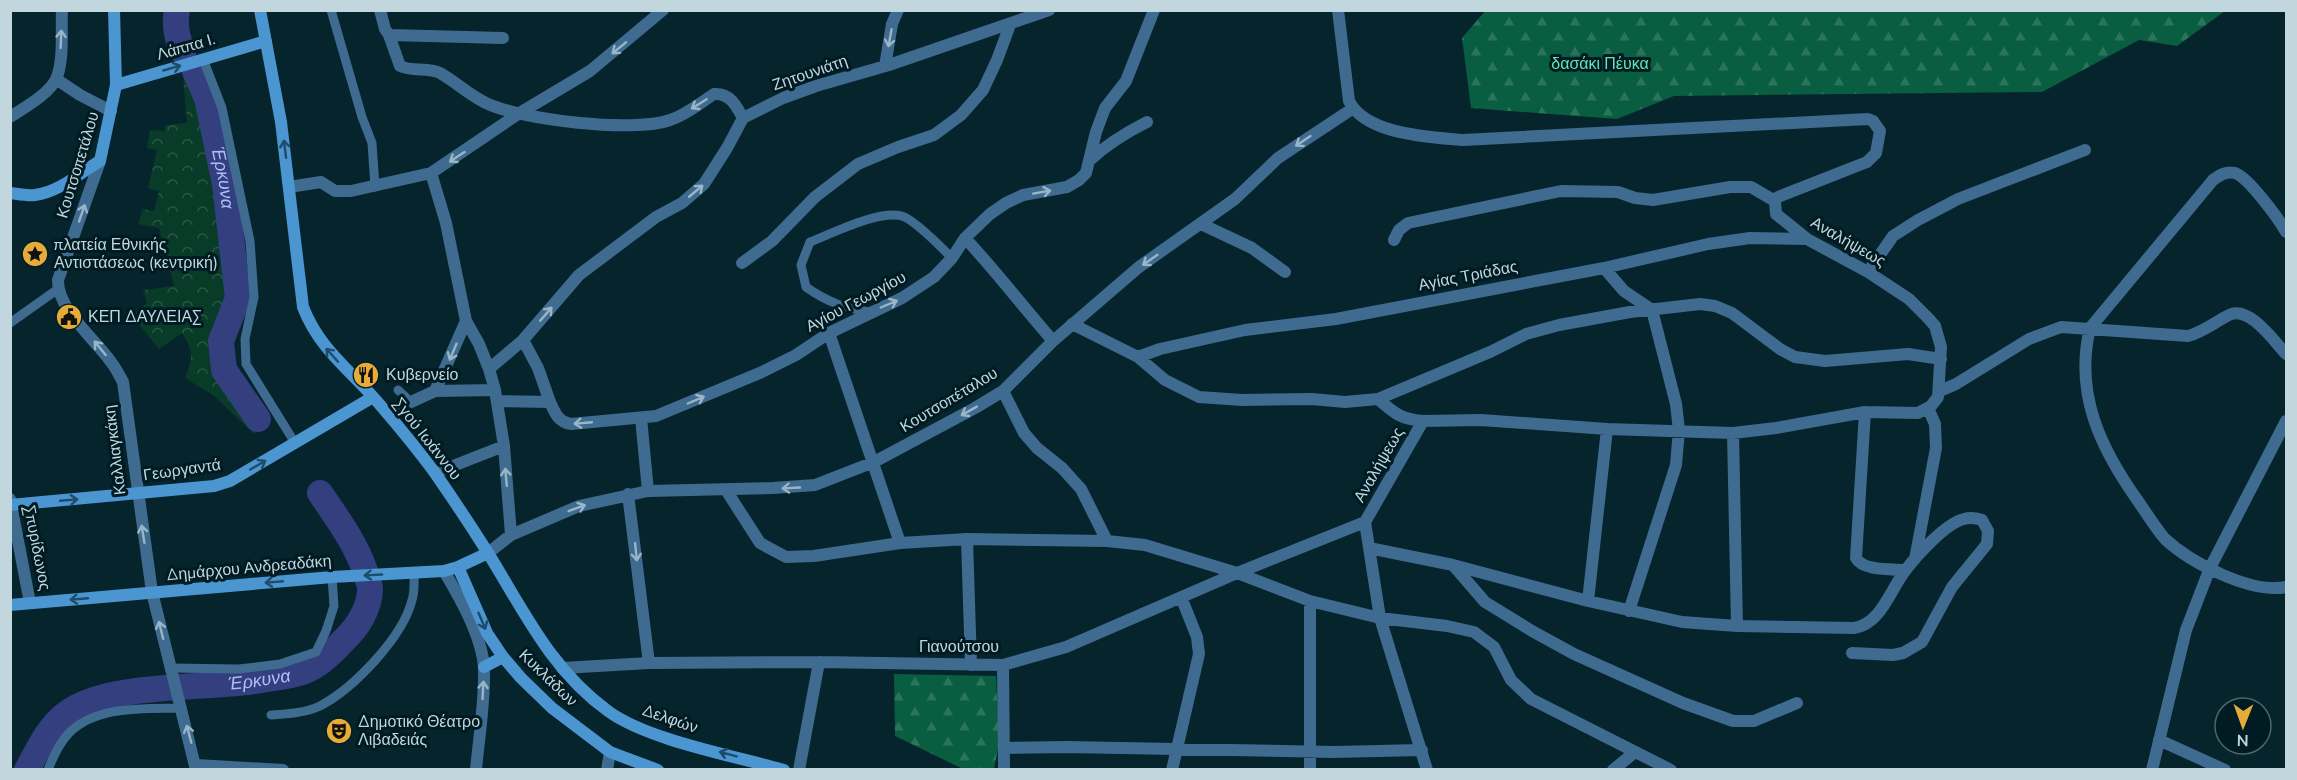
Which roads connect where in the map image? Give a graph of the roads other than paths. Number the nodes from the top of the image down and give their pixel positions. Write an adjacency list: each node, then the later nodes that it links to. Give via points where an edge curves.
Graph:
1 (62, 10): 17 (street, one-way to 1)
2 (114, 10): 18 (main road, Κουτσοπετάλου)
3 (260, 10): 14 (main road, Σγού Ιωάννου)
4 (331, 10): 30 (street, via 372,143)
5 (380, 10): 12 (street)
6 (663, 10): 21 (street, one-way to 21, via 590,71)
7 (898, 10): 16 (street, one-way to 16)
8 (1049, 10): 11 (street, Ζητουνιάτη)
9 (1154, 10): 27 (street, via 1126,81 1105,108)
10 (1338, 10): 19 (street, via 1346,88)
11 (1010, 25): 16 (street, Ζητουνιάτη); 39 (street, via 983,90 961,115 934,135 858,164)
12 (389, 35): 13 (street); 21 (street, via 400,66 439,72 464,92)
13 (503, 38)
14 (266, 41): 15 (main road, Λάππα Ι.); 29 (main road, Σγού Ιωάννου, one-way to 14)
15 (203, 59): 18 (main road, Λάππα Ι., one-way to 15); 75 (street, via 222,108 250,241 254,297 245,339 246,364)
16 (885, 66): 23 (street, Ζητουνιάτη, via 783,98)
17 (56, 79): 20 (street); 22 (street, via 40,97)
18 (116, 85): 20 (main road, Κουτσοπετάλου)
19 (1352, 109): 32 (street, via 1362,117 1402,132 1464,140 1868,119 1877,125 1879,147 1867,162 1785,193); 33 (street, Κουτσοπέταλου, one-way to 33, via 1278,158 1235,199)
20 (111, 111): 26 (main road, Κουτσοπετάλου)
21 (518, 114): 23 (street, one-way to 21, via 734,101 719,94 670,120 640,125 605,125); 28 (street, one-way to 28)
22 (10, 117)
23 (743, 118): 51 (street, one-way to 23, via 579,275 704,184)
24 (1147, 122): 27 (street, Αγίου Γεωργίου, via 1105,146)
25 (2085, 150): 42 (street, via 1958,199 1918,220 1893,236)
26 (100, 161): 31 (main road, via 45,193); 43 (street, Κουτσοπετάλου, one-way to 26)
27 (1089, 161): 35 (street, Αγίου Γεωργίου, one-way to 27, via 1006,203 1023,195 1067,187 1079,180)
28 (431, 173): 30 (street); 46 (street, via 446,223)
29 (289, 187): 30 (street, via 321,182 335,191); 62 (main road, Σγού Ιωάννου, one-way to 29, via 326,348 303,307)
30 (375, 187)
31 (11, 193)
32 (1775, 201): 36 (street, Αναλήψεως, via 1776,214); 37 (street, via 1751,187 1653,200 1618,192 1561,191 1408,224 1399,230)
33 (1201, 224): 41 (street, via 1252,248); 48 (street, Κουτσοπέταλου, one-way to 48, via 1139,267)
34 (2286, 232): 49 (street, via 2242,177 2223,173 2213,180)
35 (965, 238): 38 (street, Αγίου Γεωργίου); 52 (street)
36 (1807, 239): 40 (street, Αγίας Τριάδας, via 1739,239); 42 (street, Αναλήψεως)
37 (1395, 240)
38 (952, 258): 45 (street, Αγίου Γεωργίου, one-way to 38, via 918,288); 45 (street, via 903,216 868,218 810,243 801,265 806,287 825,301)
39 (742, 263)
40 (1604, 268): 44 (street, via 1624,291); 54 (street, Αγίας Τριάδας, via 1336,319 1245,330)
41 (1285, 272)
42 (1868, 272): 55 (street, Αναλήψεως, via 1909,298 1929,319 1938,336)
43 (58, 289): 47 (street); 81 (street, Καλλιαγκάκη, one-way to 43, via 123,382 64,303)
44 (1652, 310): 55 (street, via 1715,306 1780,349 1813,360 1908,354); 63 (street, via 1526,334); 73 (street)
45 (869, 312): 50 (street, Αγίου Γεωργίου)
46 (466, 321): 56 (street); 58 (street, one-way to 58)
47 (10, 323)
48 (1072, 324): 52 (street, Κουτσοπέταλου); 54 (street)
49 (2090, 328): 53 (street, via 2188,336 2238,312 2253,319); 60 (street, via 2061,327 2048,331); 94 (street, via 2086,346 2090,406 2106,453 2165,539)
50 (829, 333): 69 (street, Αγίου Γεωργίου, one-way to 50, via 676,409 762,372); 77 (street)
51 (523, 340): 56 (street); 65 (street)
52 (1053, 341): 59 (street, Κουτσοπέταλου)
53 (2286, 354)
54 (1138, 357): 63 (street, via 1165,381 1199,397 1345,402)
55 (1941, 358): 60 (street, Αναλήψεως)
56 (489, 369): 61 (street)
57 (398, 390): 64 (street)
58 (435, 391): 61 (street); 64 (street)
59 (1004, 391): 77 (street, Κουτσοπέταλου, one-way to 77); 87 (street, via 1024,433 1081,489)
60 (1940, 391): 66 (street)
61 (496, 395): 65 (street); 76 (street)
62 (373, 397): 68 (main road, Σγού Ιωάννου); 75 (main road, Γεωργαντά)
63 (1378, 399): 70 (street, via 1396,415)
64 (411, 402): 68 (street)
65 (550, 402): 69 (street, Αγίου Γεωργίου, one-way to 65, via 563,423)
66 (1928, 408): 67 (street, Αναλήψεως, via 1911,414); 91 (street, via 1935,424 1936,448)
67 (1864, 412): 74 (street, Αναλήψεως); 95 (street, via 1856,558 1865,566)
68 (387, 413): 78 (main road, Σγού Ιωάννου)
69 (641, 418): 80 (street)
70 (1424, 420): 72 (street, Αναλήψεως); 84 (street, Αναλήψεως)
71 (2286, 421): 94 (street)
72 (1607, 429): 73 (street, Αναλήψεως); 104 (street)
73 (1679, 430): 74 (street, Αναλήψεως); 107 (street, via 1676,465)
74 (1733, 433): 109 (street)
75 (295, 443): 81 (main road, Γεωργαντά, one-way to 75, via 230,481)
76 (504, 446): 78 (street); 85 (street, one-way to 76)
77 (874, 462): 79 (street, Κουτσοπέταλου, one-way to 79, via 815,485); 88 (street)
78 (435, 473): 90 (main road, Σγού Ιωάννου)
79 (726, 490): 80 (street, Κουτσοπέταλου); 88 (street, via 760,543 786,557)
80 (648, 491): 82 (street, Κουτσοπέταλου)
81 (136, 494): 83 (main road, Γεωργαντά, one-way to 81); 101 (street, Καλλιαγκάκη, one-way to 81)
82 (628, 494): 85 (street, Κουτσοπέταλου, one-way to 82, via 579,506); 113 (street, one-way to 113)
83 (11, 503): 105 (street, Σπυρίδωνος)
84 (1365, 522): 89 (street); 98 (street, Γιανούτσου)
85 (511, 535): 90 (street, Κουτσοπέταλου)
86 (967, 539): 87 (street); 88 (street); 114 (street)
87 (1107, 541): 98 (street, via 1145,545)
88 (900, 543)
89 (1369, 548): 92 (street); 108 (street)
90 (488, 553): 93 (main road, Δημάρχου Ανδρεαδάκη); 117 (main road, Σγού Ιωάννου, via 537,637)
91 (1915, 560): 95 (street); 110 (street, via 1957,522 1982,520 1988,531 1987,544 1953,587 1922,642 1893,655)
92 (1453, 566): 104 (street); 120 (street, via 1485,602 1532,631 1683,703 1733,721 1754,721)
93 (458, 567): 96 (main road, Δημάρχου Ανδρεαδάκη); 111 (main road, Κυκλάδων, one-way to 111, via 487,633)
94 (2210, 568): 100 (street, via 2250,586); 122 (street, via 2186,630)
95 (1905, 570): 109 (street, via 1866,626)
96 (444, 571): 97 (main road, Δημάρχου Ανδρεαδάκη); 116 (street, via 471,623)
97 (414, 573): 99 (main road, Δημάρχου Ανδρεαδάκη, one-way to 99); 121 (street, via 413,598 407,616 361,676 321,705)
98 (1237, 573): 102 (street, Γιανούτσου); 103 (street)
99 (332, 577): 101 (main road, Δημάρχου Ανδρεαδάκη, one-way to 101); 118 (street, via 334,606 316,652 280,664 249,668)
100 (2286, 588)
101 (152, 592): 105 (main road, Δημάρχου Ανδρεαδάκη, one-way to 105); 118 (street, Καλλιαγκάκη, one-way to 101)
102 (1181, 597): 115 (street, Γιανούτσου, via 1066,647); 124 (street, via 1197,637 1199,654)
103 (1310, 601): 108 (street); 127 (street)
104 (1588, 601): 107 (street)
105 (30, 603): 106 (main road, Δημάρχου Ανδρεαδάκη)
106 (10, 605)
107 (1629, 610): 109 (street, via 1682,622)
108 (1380, 618): 125 (street); 128 (street, via 1474,632 1494,647 1511,680 1532,699)
109 (1737, 626)
110 (1852, 653)
111 (503, 657): 116 (main road); 126 (main road, Κυκλάδων, via 552,708)
112 (819, 662): 113 (street, Γιανούτσου); 114 (street, Γιανούτσου); 136 (street)
113 (649, 663): 117 (street, Γιανούτσου)
114 (971, 665): 115 (street, Γιανούτσου)
115 (1003, 665): 123 (street)
116 (484, 667): 132 (street, one-way to 116)
117 (562, 668): 135 (main road, Δελφών, one-way to 117, via 639,728 609,712)
118 (171, 669): 119 (street, Καλλιαγκάκη)
119 (181, 703): 129 (street, Καλλιαγκάκη, one-way to 119); 130 (street, via 90,719 64,739)
120 (1797, 703)
121 (271, 715)
122 (2159, 740): 143 (street); 144 (street)
123 (1004, 748): 124 (street); 137 (street)
124 (1177, 749): 127 (street); 138 (street)
125 (1422, 750): 127 (street); 140 (street)
126 (610, 752): 133 (street); 134 (main road, Κυκλάδων)
127 (1310, 752): 139 (street)
128 (1635, 752): 141 (street); 142 (street)
129 (196, 767): 131 (street)
130 (48, 770)
131 (283, 770)
132 (476, 770)
133 (607, 770)
134 (658, 770)
135 (784, 770)
136 (799, 770)
137 (1004, 770)
138 (1172, 770)
139 (1310, 770)
140 (1427, 770)
141 (1613, 770)
142 (1671, 770)
143 (2152, 770)
144 (2225, 770)

